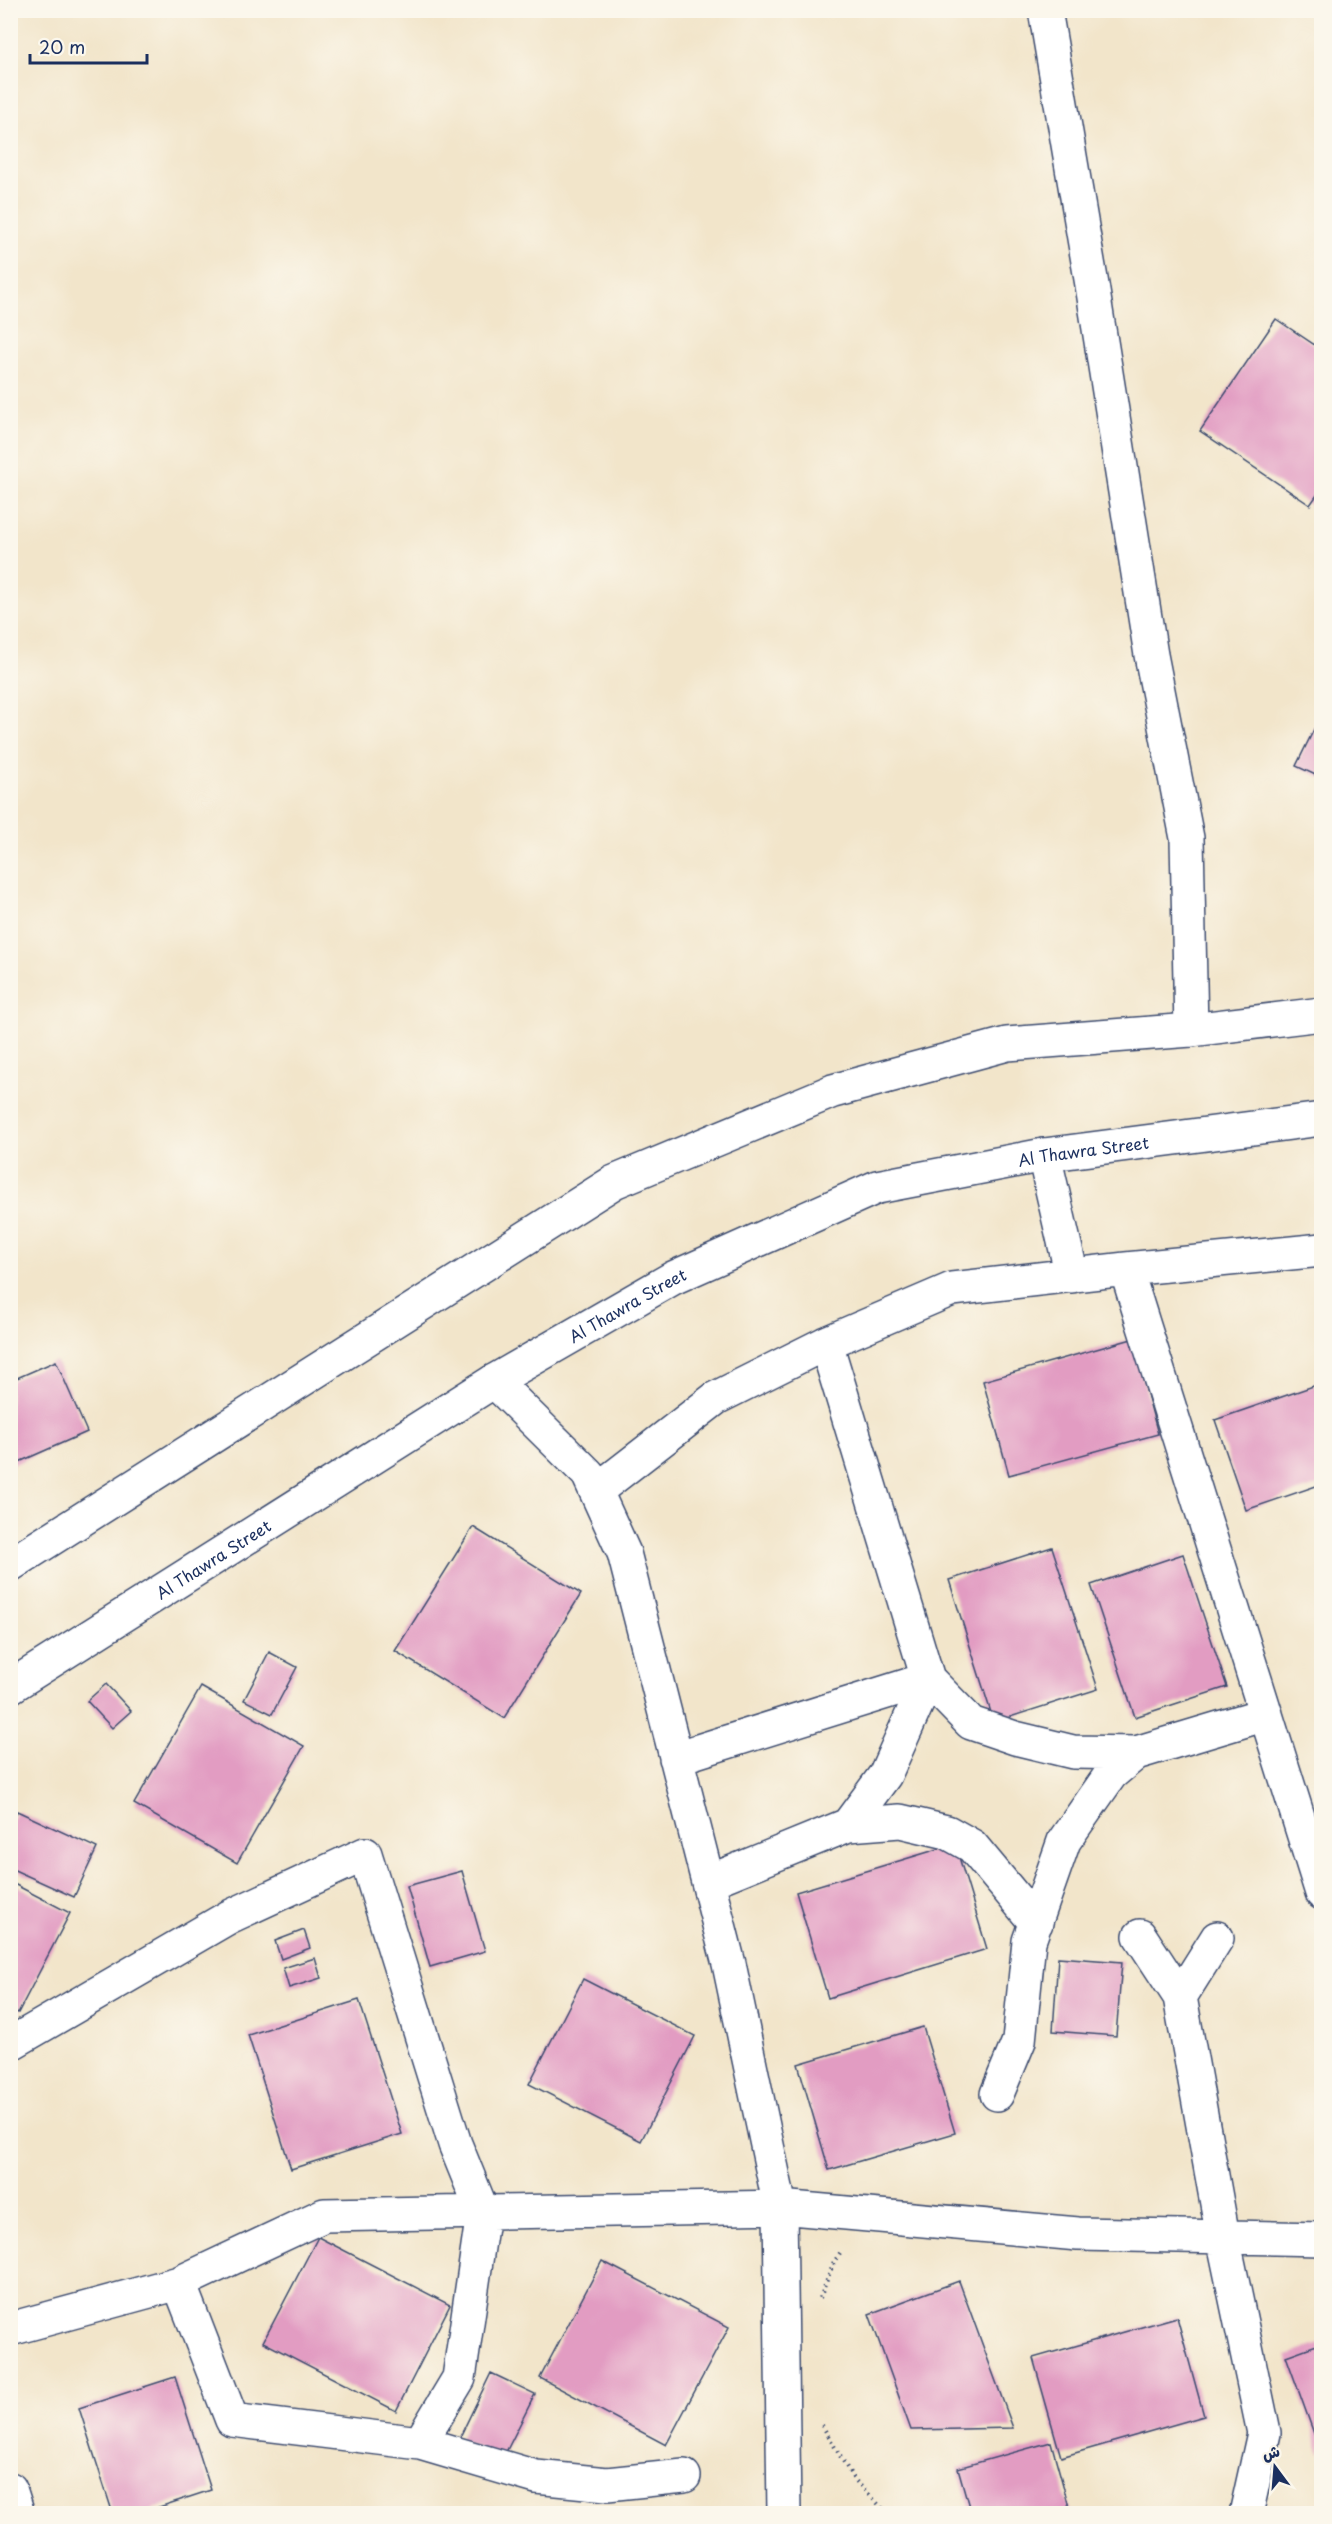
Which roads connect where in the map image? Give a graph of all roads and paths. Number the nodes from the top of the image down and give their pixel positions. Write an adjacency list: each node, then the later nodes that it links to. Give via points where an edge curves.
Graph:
1 (1045, 10): 3 (street, via 1151,655 1187,838)
2 (1322, 1014): 3 (street)
3 (1191, 1030): 12 (street, via 1006,1044 832,1091 614,1182)
4 (1322, 1119): 5 (street, Al Thawra Street)
5 (1044, 1155): 8 (street); 10 (street, Al Thawra Street, via 877,1187 673,1278)
6 (1322, 1250): 7 (street)
7 (1126, 1269): 8 (street); 15 (street)
8 (1072, 1276): 9 (street, via 952,1289)
9 (826, 1343): 11 (street, via 716,1398); 13 (street)
10 (494, 1381): 11 (street, via 588,1474); 14 (street, Al Thawra Street)
11 (596, 1491): 17 (street, via 624,1553)
12 (10, 1565)
13 (927, 1679): 16 (street, via 971,1723 993,1731 1073,1752); 17 (street); 18 (street, via 885,1775)
14 (10, 1687)
15 (1266, 1714): 16 (street); 20 (street)
16 (1136, 1753): 21 (street, via 1111,1774 1064,1841)
17 (676, 1758): 19 (street)
18 (848, 1825): 19 (street); 21 (street, via 900,1821 947,1832 972,1846)
19 (708, 1882): 27 (street)
20 (1322, 1893)
21 (1036, 1923): 26 (street, via 1029,1941 1019,2041)
22 (1140, 1936): 24 (street)
23 (1217, 1938): 24 (street)
24 (1180, 1997): 30 (street)
25 (10, 2044): 28 (street, via 230,1917 365,1854 455,2144)
26 (997, 2094)
27 (780, 2207): 28 (street); 29 (street); 40 (street)
28 (483, 2213): 32 (street, via 324,2215); 36 (street, via 459,2378)
29 (866, 2215): 30 (street, via 1078,2234); 33 (path, via 834,2262)
30 (1223, 2237): 31 (street); 42 (street, via 1263,2433)
31 (1322, 2239)
32 (179, 2283): 34 (street); 36 (street, via 232,2420)
33 (818, 2302)
34 (10, 2329)
35 (820, 2416): 41 (path, via 822,2427 853,2478)
36 (420, 2443): 37 (street, via 536,2477 607,2484)
37 (684, 2476)
38 (10, 2489): 39 (street)
39 (18, 2514)
40 (784, 2514)
41 (888, 2514)
42 (1246, 2514)

